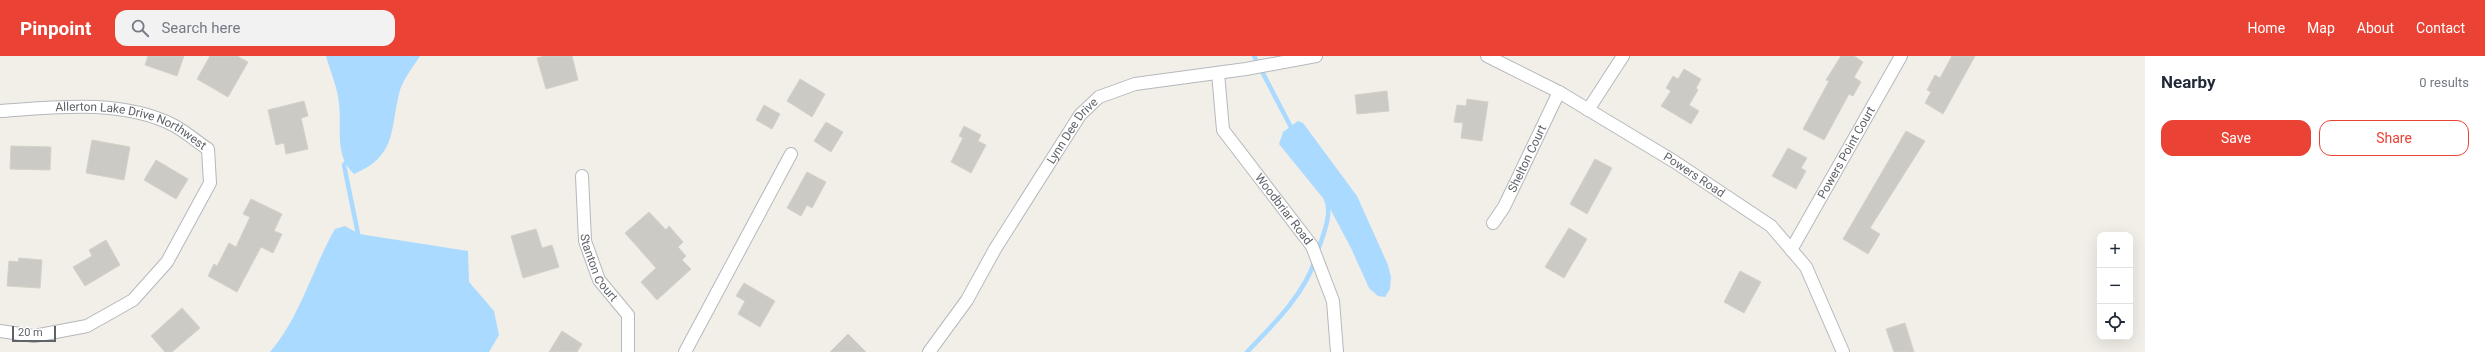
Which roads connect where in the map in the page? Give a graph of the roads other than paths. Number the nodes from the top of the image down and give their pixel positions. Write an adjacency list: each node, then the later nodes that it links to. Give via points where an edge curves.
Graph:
1 (1316, 56): 5 (street, Lynn Dee Drive)
2 (1487, 56): 6 (street, Powers Road)
3 (1623, 56): 7 (street)
4 (1901, 56): 12 (street, Powers Point Court)
5 (1218, 73): 16 (street, Lynn Dee Drive, via 1120,88 1099,97 1080,115 995,249 967,300); 17 (street, Woodbriar Road, via 1223,130 1312,246 1333,301)
6 (1559, 92): 7 (street, Powers Road); 11 (street, Shelton Court, via 1504,207)
7 (1588, 110): 12 (street, Powers Road, via 1771,226)
8 (0, 111): 13 (street, Allerton Lake Drive Northwest, via 67,106 122,108 172,125 208,150 210,183 167,262 133,300 87,326 34,336)
9 (791, 154): 15 (street)
10 (582, 176): 14 (street, Stanton Court, via 585,241 599,280 628,315)
11 (1493, 223)
12 (1791, 250): 18 (street, Powers Road, via 1806,267)
13 (0, 331)
14 (628, 352)
15 (685, 352)
16 (928, 352)
17 (1337, 352)
18 (1844, 352)

